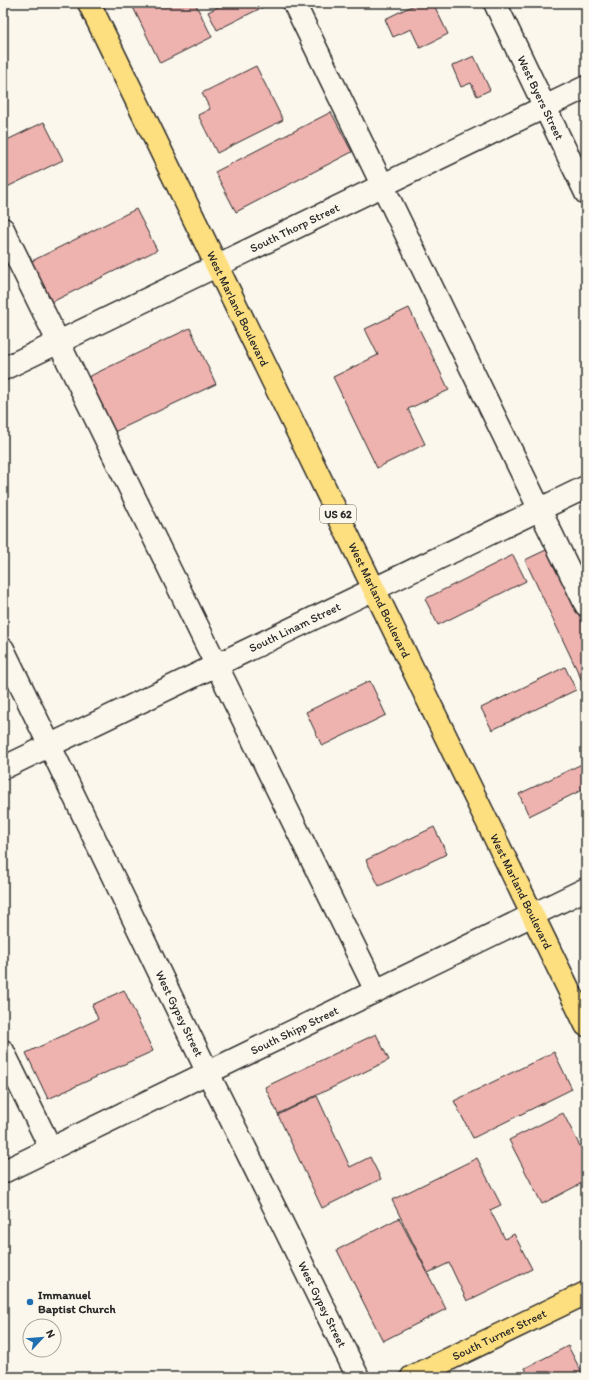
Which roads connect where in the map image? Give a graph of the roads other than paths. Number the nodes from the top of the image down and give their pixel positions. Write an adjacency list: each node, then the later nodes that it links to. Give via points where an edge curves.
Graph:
1 (89, 3): 9 (main road, West Marland Boulevard / US 62)
2 (294, 3): 6 (street)
3 (495, 3): 5 (street, West Byers Street)
4 (586, 87): 5 (street, South Thorp Street)
5 (545, 107): 6 (street, South Thorp Street); 7 (street, West Byers Street)
6 (383, 185): 9 (street, South Thorp Street); 13 (street)
7 (586, 193)
8 (3, 229): 10 (street)
9 (217, 265): 10 (street, South Thorp Street); 14 (main road, West Marland Boulevard / US 62)
10 (58, 342): 11 (street, South Thorp Street); 17 (street)
11 (3, 369)
12 (586, 487): 13 (street, South Linam Street)
13 (540, 510): 14 (street, South Linam Street); 15 (street)
14 (374, 589): 17 (street, South Linam Street); 21 (main road, West Marland Boulevard / US 62)
15 (586, 605)
16 (3, 649): 18 (street, West Gypsy Street)
17 (217, 665): 18 (street, South Linam Street); 22 (street)
18 (50, 745): 19 (street, South Linam Street); 25 (street, West Gypsy Street)
19 (3, 768)
20 (586, 889): 21 (street, South Shipp Street)
21 (533, 915): 22 (street, South Shipp Street); 23 (main road, West Marland Boulevard / US 62)
22 (376, 991): 25 (street, South Shipp Street)
23 (586, 1025)
24 (3, 1051): 26 (street)
25 (208, 1073): 26 (street, South Shipp Street); 29 (street, West Gypsy Street)
26 (51, 1149): 27 (street, South Shipp Street)
27 (3, 1172)
28 (586, 1293): 30 (main road, South Turner Street)
29 (358, 1377)
30 (412, 1377)

